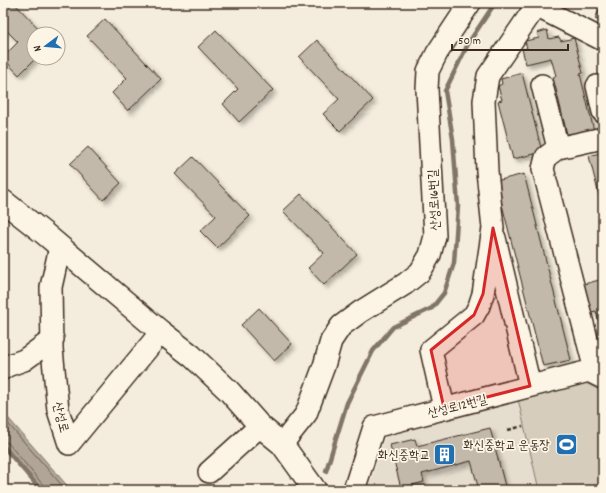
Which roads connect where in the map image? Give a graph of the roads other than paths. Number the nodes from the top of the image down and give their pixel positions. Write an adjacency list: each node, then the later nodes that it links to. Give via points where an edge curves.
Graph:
1 (470, 3): 19 (street, 산성로16번길, via 428,71 426,89 435,236 430,255 420,272 405,284 341,326 331,340 306,414)
2 (531, 4): 3 (street); 10 (street, via 488,76 484,101)
3 (603, 40)
4 (542, 85): 8 (street)
5 (597, 86): 6 (street)
6 (603, 112)
7 (603, 138): 8 (street)
8 (558, 148): 15 (street, via 546,157 542,169)
9 (3, 201): 11 (main road)
10 (493, 228): 16 (street); 17 (street, via 479,306 474,315 431,350)
11 (60, 247): 12 (main road); 13 (street, 산성로, via 50,287)
12 (161, 332): 13 (street, 산성로, via 69,444 58,410); 18 (main road, via 192,356 229,391)
13 (53, 339): 14 (street, via 24,360)
14 (3, 370)
15 (599, 376): 16 (street, 산성로12번길, via 589,371)
16 (530, 386): 17 (street, 산성로12번길)
17 (444, 408): 22 (street, 산성로12번길, via 374,427)
18 (260, 426): 19 (main road); 20 (street)
19 (282, 444): 21 (main road)
20 (209, 472)
21 (315, 490)
22 (354, 490)

